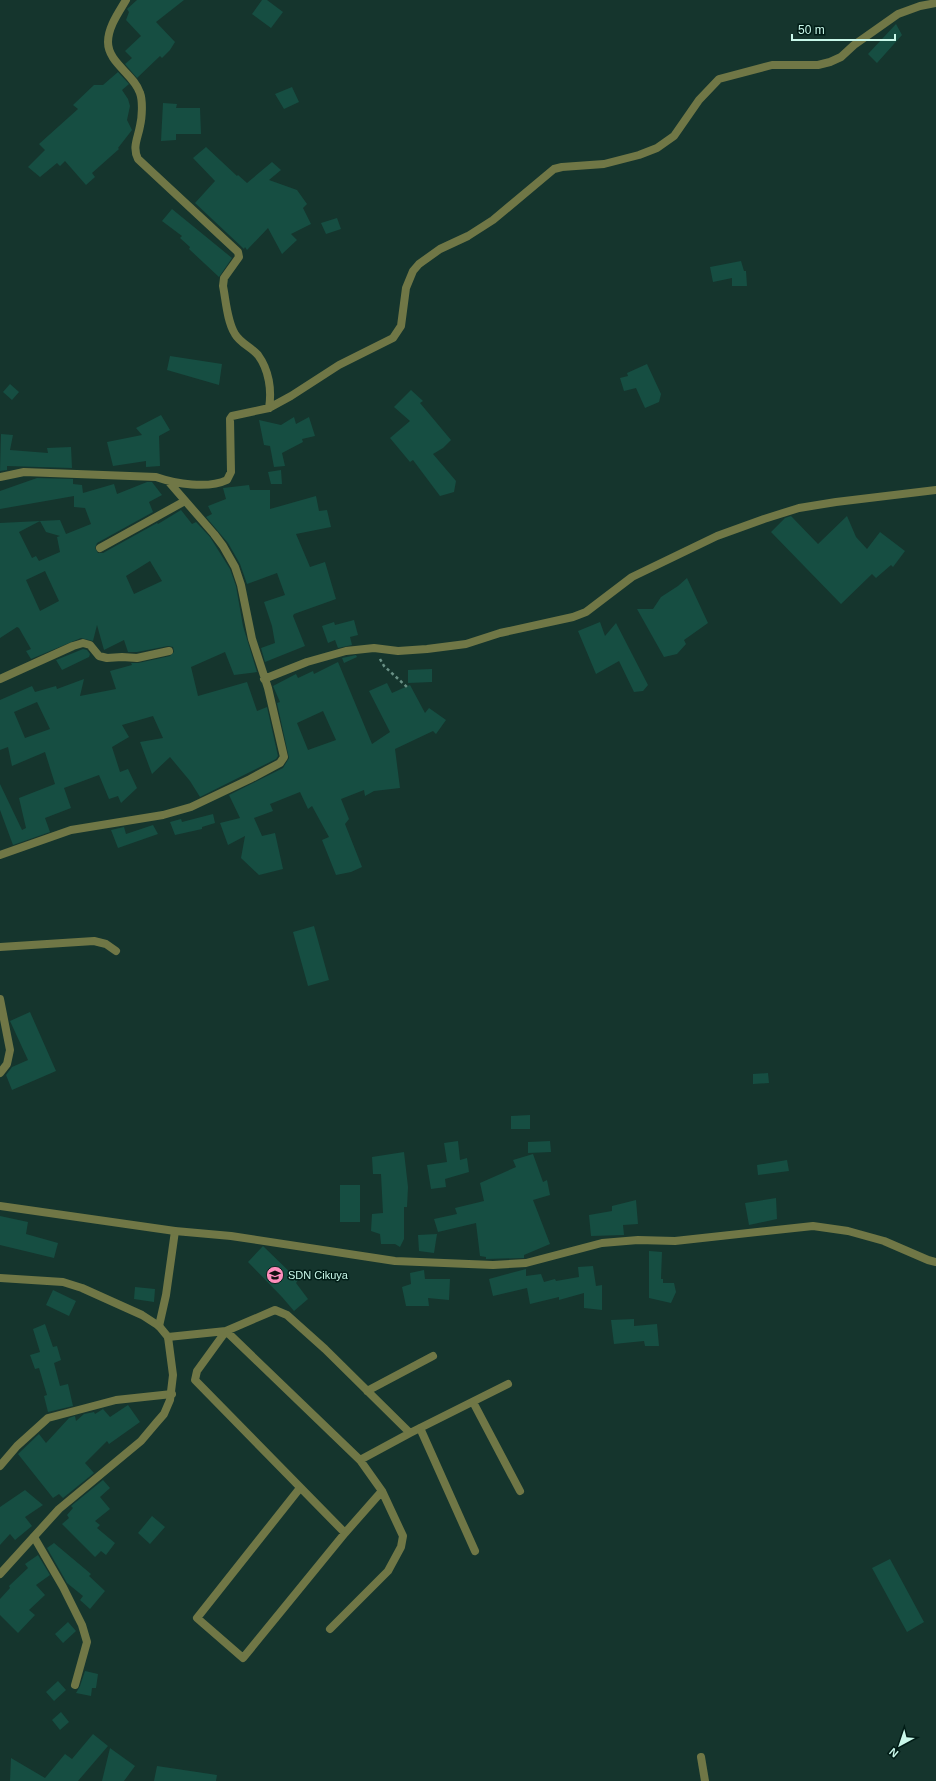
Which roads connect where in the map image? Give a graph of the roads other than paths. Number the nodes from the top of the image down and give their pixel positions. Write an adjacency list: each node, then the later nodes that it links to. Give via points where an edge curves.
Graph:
1 (126, 0): 3 (street, via 113,24 108,40 110,53 140,92 141,125 134,147 135,153 138,159 238,252 239,257 224,278 223,286 234,333 258,355 269,380)
2 (936, 3): 3 (street, via 898,14 841,57 830,62 818,65 772,65 719,79 699,100 674,136 657,148 604,164 554,169 493,220 468,236 440,249 419,264 406,288 401,326 393,338 339,365)
3 (269, 408): 5 (street, via 231,417 231,472 227,480 218,484)
4 (0, 477): 5 (street, via 24,472 156,477)
5 (168, 481): 7 (street)
6 (936, 490): 11 (street, via 828,503 799,508 764,519 717,536 632,578 586,612 573,617 458,645 398,651 374,648 346,651 307,662)
7 (185, 501): 8 (street); 11 (street, via 223,546 234,567 241,585 252,639)
8 (100, 548)
9 (169, 651): 10 (street, via 137,658 103,658 90,645 83,643)
10 (0, 679)
11 (264, 679): 12 (street, via 284,755 280,763 191,807 163,815 71,830)
12 (0, 855)
13 (0, 947): 14 (street, via 94,941 106,944)
14 (116, 951)
15 (0, 1000): 16 (street)
16 (2, 1023): 17 (street, via 10,1050 7,1064)
17 (0, 1072)
18 (0, 1206): 19 (street)
19 (175, 1231): 20 (street, via 231,1236 395,1261 493,1265 526,1264 602,1243 638,1240 675,1241 813,1226 884,1241); 22 (street)
20 (936, 1262)
21 (0, 1278): 22 (street, via 63,1282 142,1315)
22 (159, 1326): 24 (street)
23 (226, 1331): 24 (street); 27 (street, via 274,1310 280,1311 287,1314); 32 (street); 34 (street, via 197,1371 195,1380)
24 (168, 1337): 28 (street, via 173,1375)
25 (433, 1356): 27 (street)
26 (508, 1384): 29 (street)
27 (367, 1391): 31 (street)
28 (172, 1394): 33 (street, via 116,1400 48,1418 17,1446); 38 (street, via 164,1414 141,1441 59,1509)
29 (473, 1402): 30 (street); 36 (street)
30 (420, 1428): 31 (street); 39 (street)
31 (410, 1434): 32 (street)
32 (360, 1460): 35 (street)
33 (0, 1466)
34 (300, 1488): 37 (street); 37 (street, via 197,1618 243,1658)
35 (382, 1491): 37 (street); 41 (street, via 403,1536 402,1547 388,1571)
36 (520, 1491)
37 (344, 1533)
38 (34, 1537): 40 (street); 42 (street, via 63,1587 82,1625 87,1642)
39 (474, 1551)
40 (0, 1574)
41 (330, 1629)
42 (75, 1685)
43 (701, 1757): 44 (street)
44 (705, 1781)

